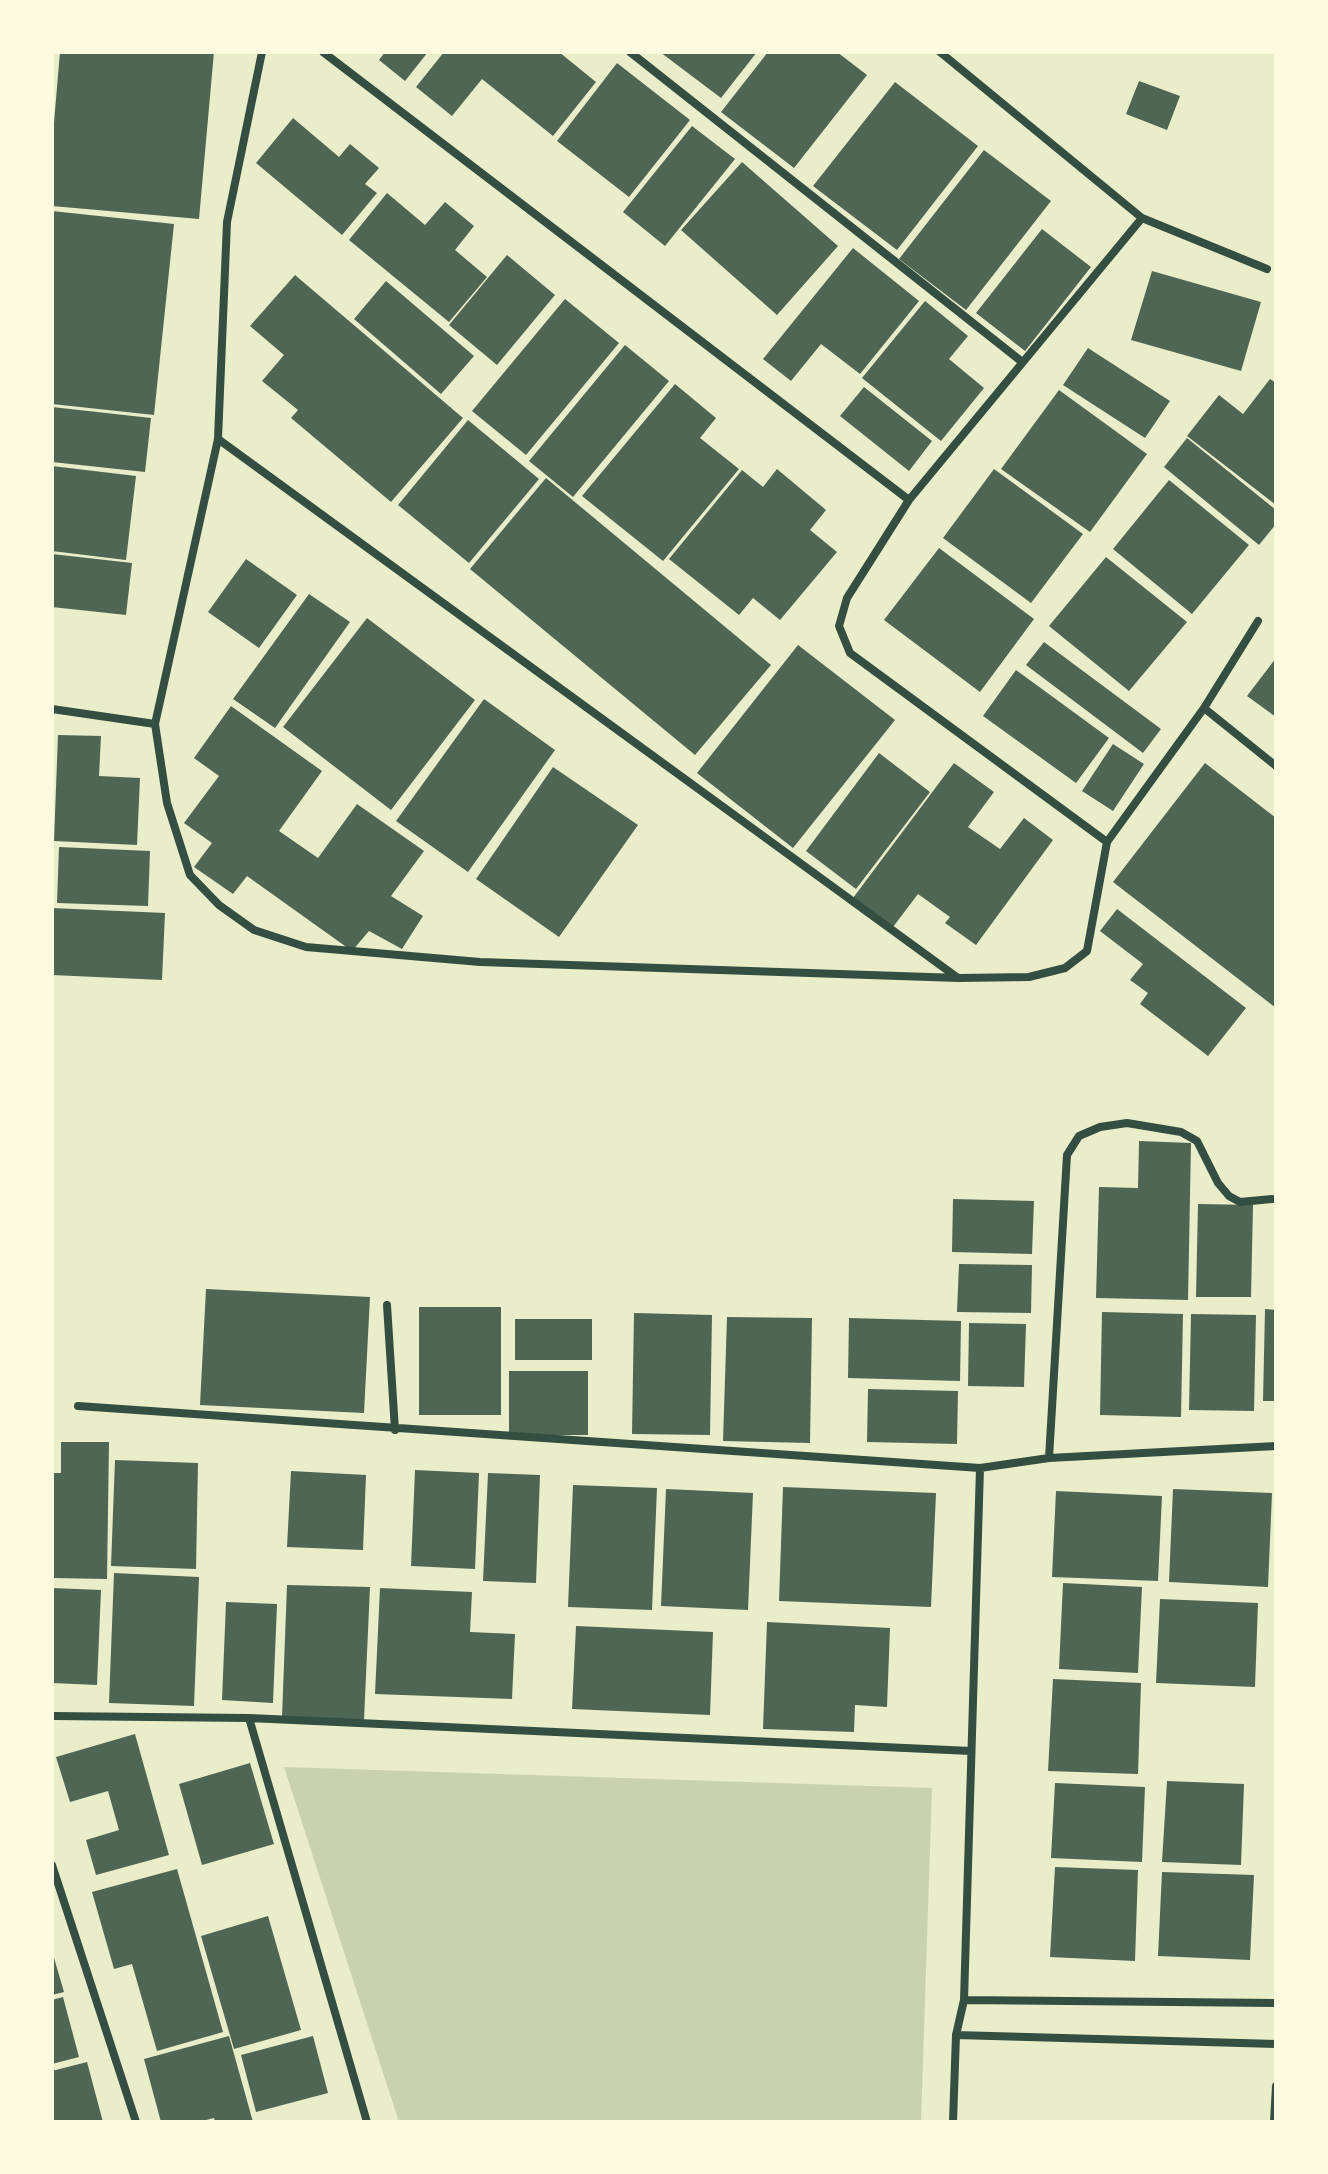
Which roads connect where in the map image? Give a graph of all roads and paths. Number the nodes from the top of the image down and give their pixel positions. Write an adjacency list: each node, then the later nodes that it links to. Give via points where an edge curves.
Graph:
1 (262, 52): 8 (street, via 227,222)
2 (323, 52): 9 (street)
3 (630, 52): 7 (street)
4 (940, 52): 5 (street)
5 (1142, 218): 6 (street); 7 (street)
6 (1267, 269)
7 (1021, 361): 9 (street)
8 (218, 439): 13 (street); 16 (street)
9 (909, 500): 15 (street, via 841,610 843,643)
10 (1258, 621): 11 (street)
11 (1204, 708): 14 (street); 15 (street)
12 (52, 709): 13 (street)
13 (155, 724): 16 (street, via 167,803 190,875 254,930 306,947 480,962)
14 (1276, 766)
15 (1107, 842): 16 (street, via 1087,951 1079,960 1029,977)
16 (959, 978)
17 (1272, 1199): 22 (street, via 1240,1202 1229,1196 1197,1141 1181,1132 1127,1123 1079,1136 1067,1155)
18 (387, 1305): 20 (street)
19 (78, 1406): 20 (street)
20 (395, 1430): 23 (street)
21 (1276, 1446): 22 (street)
22 (1049, 1458): 23 (street)
23 (980, 1468): 26 (street)
24 (52, 1716): 25 (street)
25 (249, 1718): 26 (street); 34 (street)
26 (971, 1751): 28 (street)
27 (52, 1865): 33 (street)
28 (964, 2000): 29 (street); 30 (street)
29 (1276, 2003)
30 (956, 2035): 31 (street); 35 (street)
31 (1276, 2044)
32 (1276, 2086): 36 (street)
33 (136, 2122)
34 (367, 2122)
35 (953, 2122)
36 (1274, 2122)

